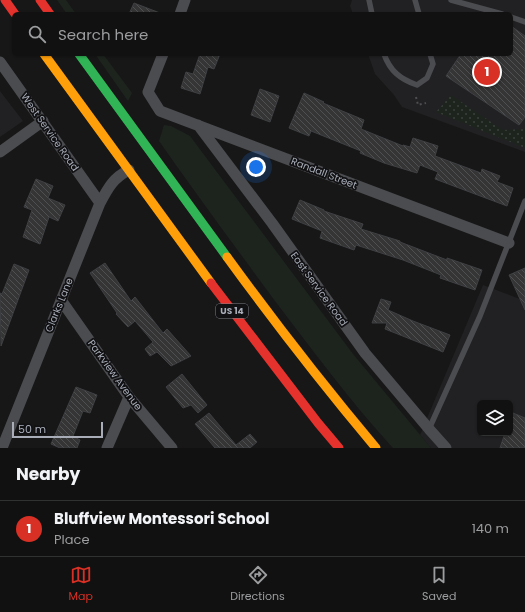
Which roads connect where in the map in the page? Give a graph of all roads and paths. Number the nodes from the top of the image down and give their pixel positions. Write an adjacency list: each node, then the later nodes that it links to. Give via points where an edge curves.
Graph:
1 (5, 0): 7 (highway)
2 (40, 0): 8 (highway)
3 (185, 0): 9 (street)
4 (369, 0): 10 (lane)
5 (415, 0): 11 (lane)
6 (451, 0): 12 (lane)
7 (14, 12)
8 (49, 12)
9 (181, 12)
10 (372, 12)
11 (418, 12)
12 (495, 12)
13 (513, 18): 14 (lane)
14 (525, 22)
15 (46, 56): 26 (highway, US 14)
16 (80, 56): 28 (highway, US 14)
17 (162, 56): 24 (street, Randall Street, via 148,92 160,111)
18 (385, 56): 19 (lane, via 393,72 416,85 427,78 433,64)
19 (431, 56)
20 (0, 62): 23 (street, West Service Road)
21 (416, 97): 22 (path, via 418,105)
22 (426, 103)
23 (43, 121): 25 (street); 30 (street, West Service Road)
24 (198, 126): 31 (street, Randall Street); 34 (street, East Service Road, via 272,223 365,353)
25 (0, 152)
26 (133, 169): 30 (street, Clarks Lane, via 112,182); 38 (highway, US 14, via 247,330)
27 (154, 171): 28 (highway)
28 (173, 182): 39 (highway, US 14, via 265,310)
29 (525, 201): 31 (lane)
30 (100, 203): 32 (street, Clarks Lane)
31 (509, 243): 34 (lane, via 480,316)
32 (61, 300): 33 (street, Parkview Avenue); 35 (street, Clarks Lane)
33 (129, 397): 36 (street); 37 (street, Parkview Avenue)
34 (429, 429): 40 (street, East Service Road)
35 (2, 448)
36 (107, 448)
37 (172, 448)
38 (340, 448)
39 (376, 448)
40 (446, 448)

